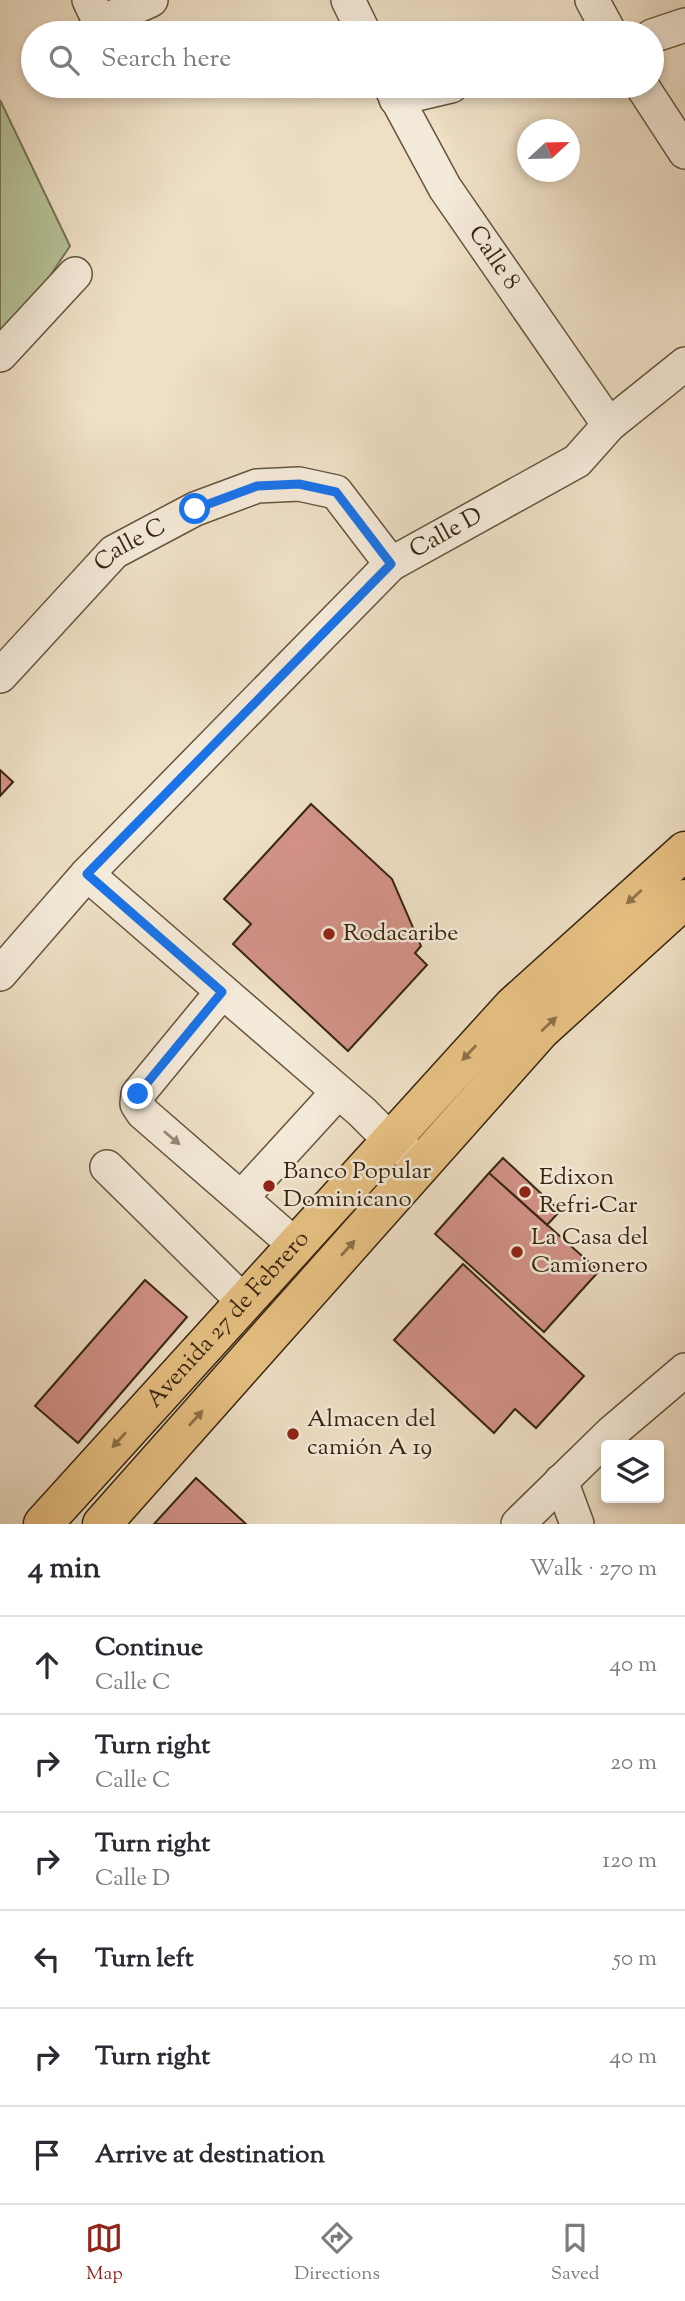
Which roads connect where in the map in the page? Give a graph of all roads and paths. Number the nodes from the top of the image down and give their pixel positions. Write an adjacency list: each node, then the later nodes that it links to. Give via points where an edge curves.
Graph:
1 (89, 0): 5 (street)
2 (151, 0): 6 (street)
3 (348, 0): 7 (street)
4 (592, 0): 8 (street)
5 (99, 21)
6 (104, 21)
7 (358, 21)
8 (603, 21)
9 (685, 25): 10 (street)
10 (664, 32)
11 (396, 98): 17 (street, Calle 8, via 445,188)
12 (650, 98): 13 (street)
13 (685, 152)
14 (75, 274): 15 (street)
15 (0, 355)
16 (685, 364): 17 (street, Calle D)
17 (609, 425): 18 (street, Calle D, via 577,461)
18 (391, 564): 19 (street, Calle C, via 336,492 299,484 257,486 195,509 114,552); 21 (street, Calle D)
19 (0, 676)
20 (685, 851): 26 (main road, Avenida 27 de Febrero, one-way to 26, via 513,1006)
21 (87, 874): 23 (street, Calle D); 24 (street)
22 (685, 898): 27 (main road, Avenida 27 de Febrero, one-way to 22, via 541,1030)
23 (7, 952)
24 (222, 992): 25 (street); 29 (street, one-way to 29, via 138,1094 137,1104)
25 (338, 1092): 26 (street); 29 (street)
26 (390, 1140): 27 (street); 30 (main road, Avenida 27 de Febrero)
27 (423, 1164): 35 (main road, Avenida 27 de Febrero, one-way to 27)
28 (107, 1167): 31 (street)
29 (242, 1197): 30 (street)
30 (295, 1245): 31 (main road, Avenida 27 de Febrero)
31 (244, 1302): 34 (main road, Avenida 27 de Febrero, one-way to 34)
32 (685, 1370): 33 (street)
33 (561, 1481): 36 (street); 37 (street)
34 (43, 1524)
35 (102, 1524)
36 (518, 1524)
37 (577, 1524)

